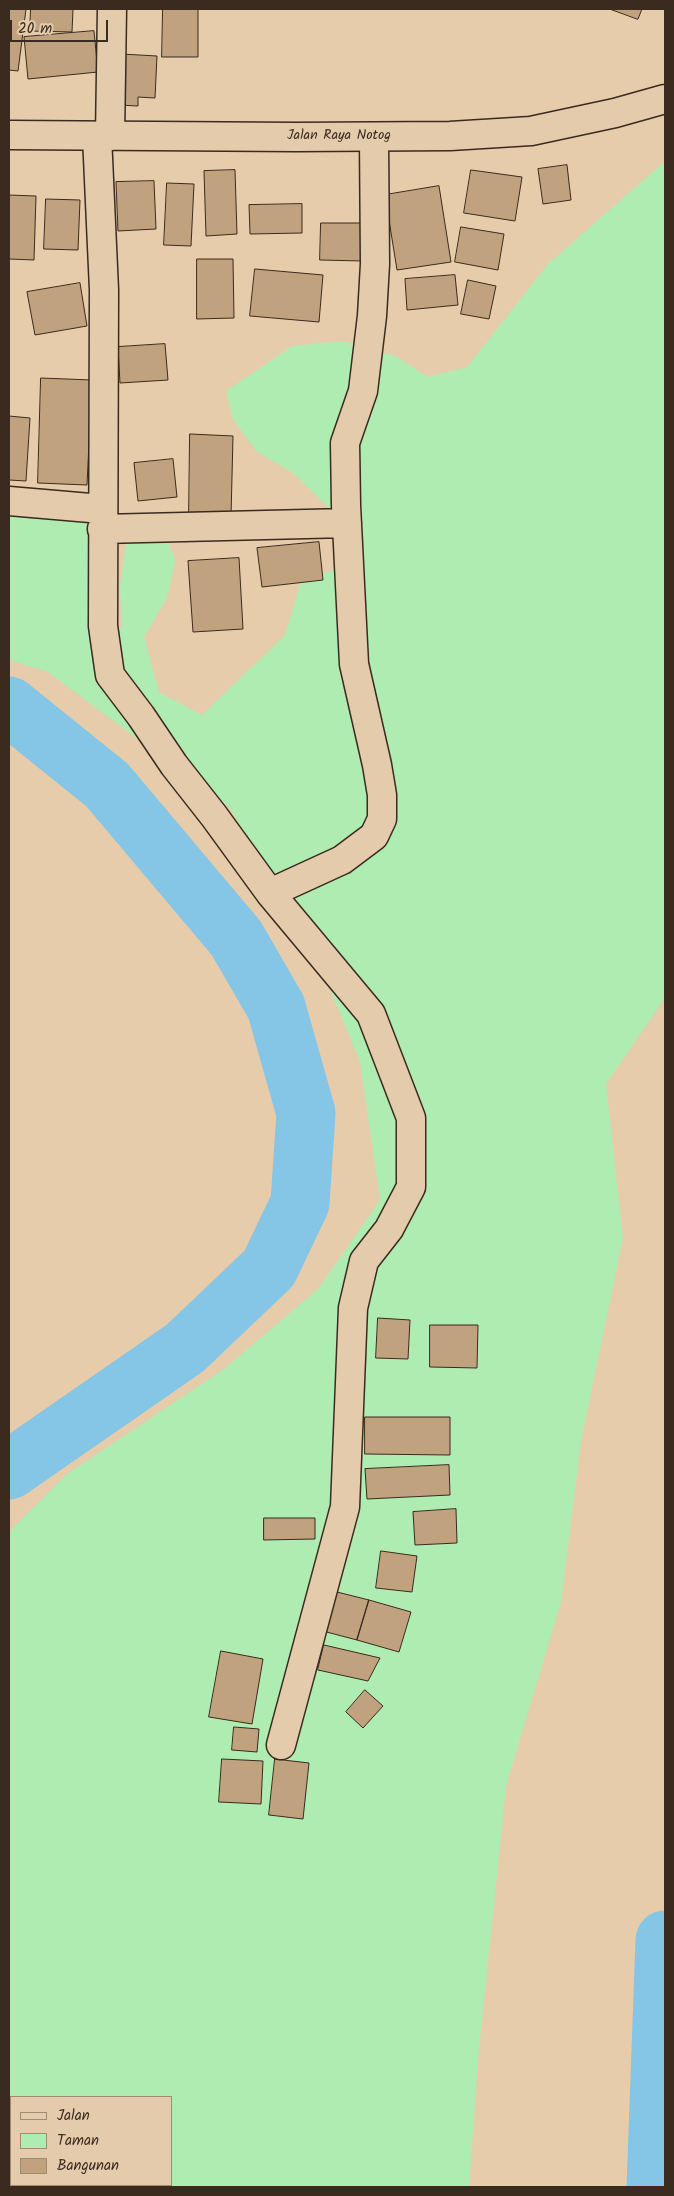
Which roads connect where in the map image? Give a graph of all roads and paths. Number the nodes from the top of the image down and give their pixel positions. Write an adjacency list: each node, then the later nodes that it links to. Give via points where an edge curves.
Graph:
1 (112, 9): 4 (main road)
2 (665, 99): 5 (main road, Jalan Raya Notog, via 532,131)
3 (9, 135): 4 (main road, Jalan Raya Notog)
4 (103, 136): 5 (main road, Jalan Raya Notog); 7 (main road)
5 (374, 137): 8 (main road, via 372,316 364,391 345,443)
6 (9, 501): 7 (main road)
7 (102, 519): 8 (main road); 9 (main road, via 103,626 110,675)
8 (347, 524): 9 (main road, via 354,664 377,764 382,819 374,836 342,860)
9 (270, 893): 10 (main road, via 370,1014 411,1118 411,1187 390,1229 364,1261 353,1308 345,1507)
10 (281, 1745)

